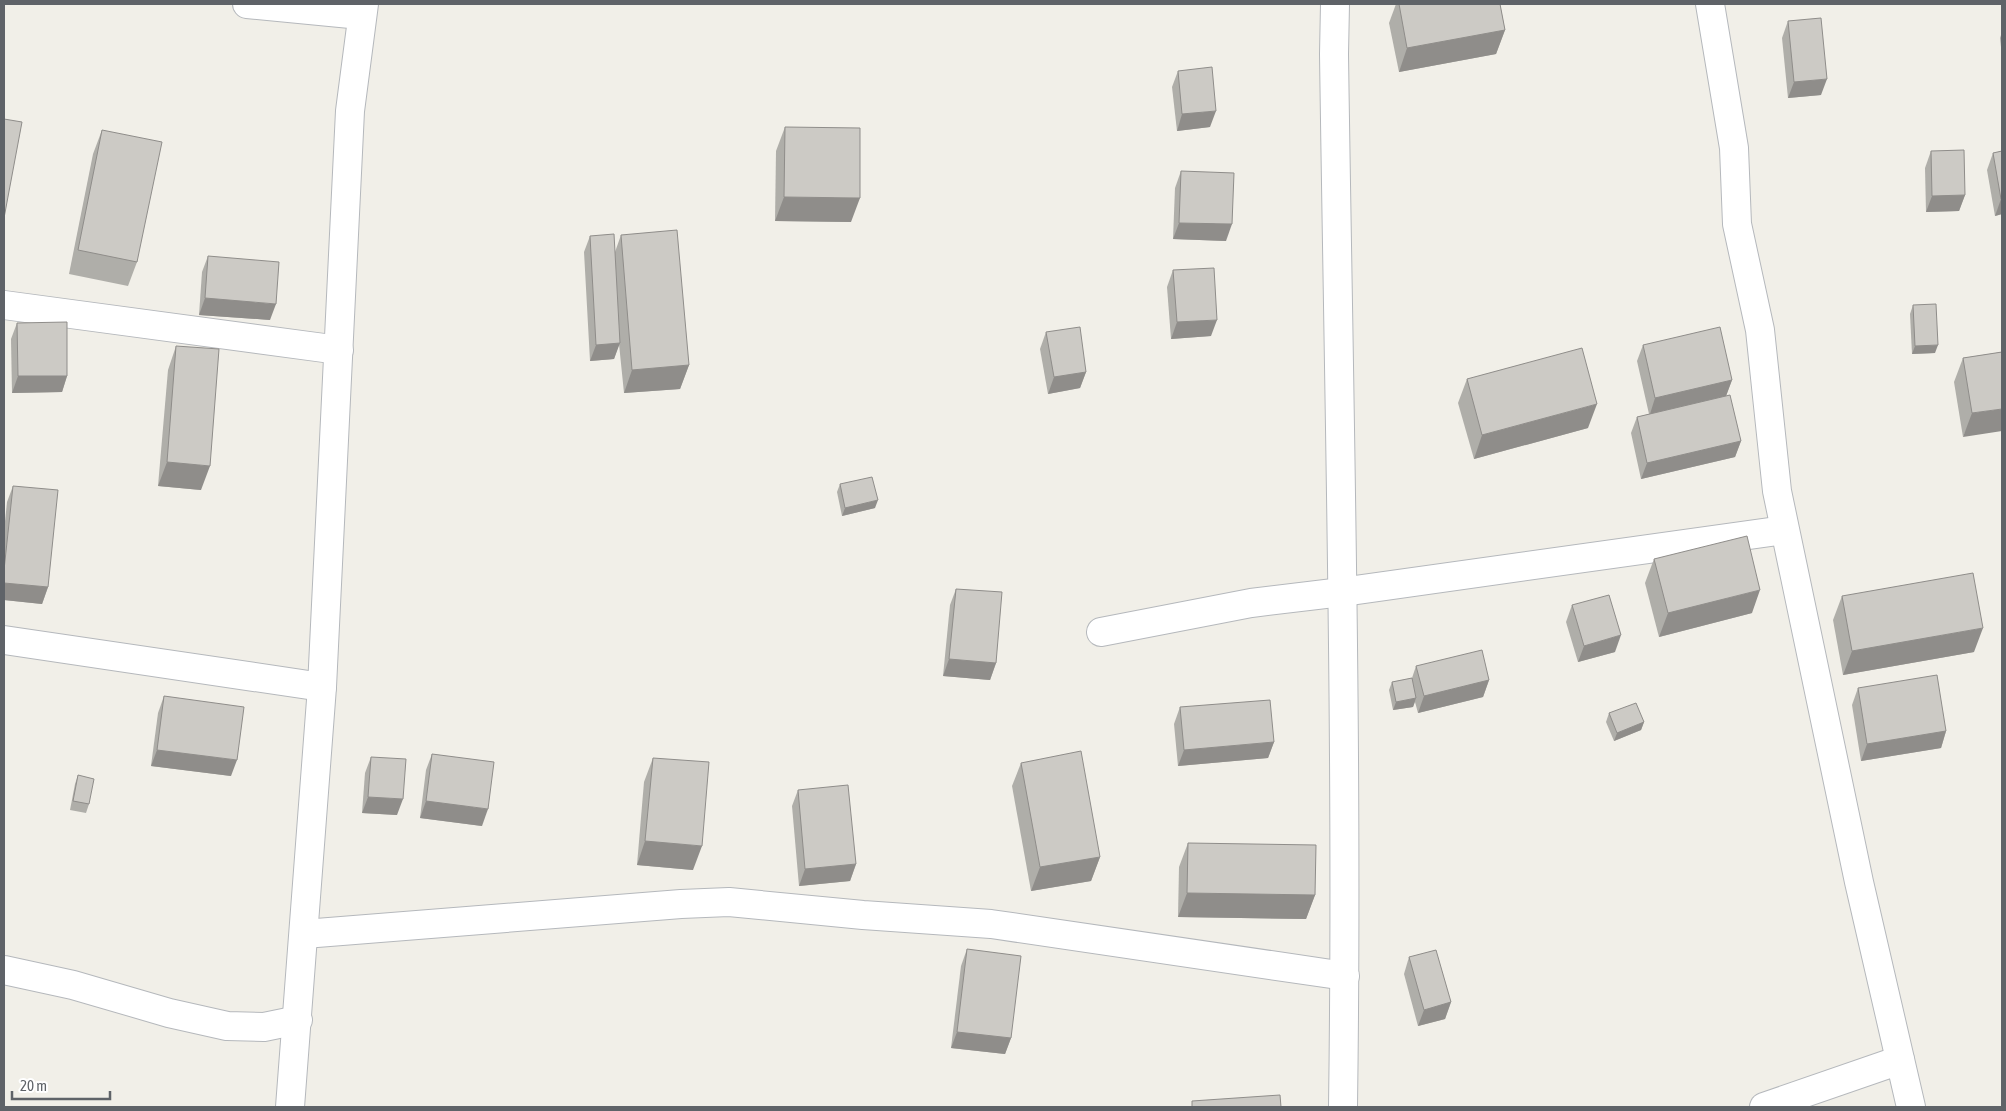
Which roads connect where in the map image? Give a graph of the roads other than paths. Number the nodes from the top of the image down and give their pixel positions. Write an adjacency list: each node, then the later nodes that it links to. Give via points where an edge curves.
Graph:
1 (247, 4): 4 (street)
2 (1335, 4): 8 (street)
3 (1710, 4): 7 (street, via 1734,148 1737,224 1760,330)
4 (362, 10): 6 (street, via 350,111)
5 (4, 305): 6 (street)
6 (340, 350): 11 (street)
7 (1784, 530): 8 (street); 16 (street)
8 (1342, 592): 9 (street, via 1250,602); 14 (street)
9 (1101, 632)
10 (4, 640): 11 (street)
11 (322, 687): 12 (street)
12 (304, 934): 14 (street, via 729,902 991,924); 15 (street)
13 (4, 970): 15 (street, via 226,1026 264,1027)
14 (1345, 976): 18 (street)
15 (298, 1020): 17 (street)
16 (1900, 1060): 19 (street); 20 (street)
17 (290, 1107)
18 (1343, 1107)
19 (1764, 1107)
20 (1912, 1107)

